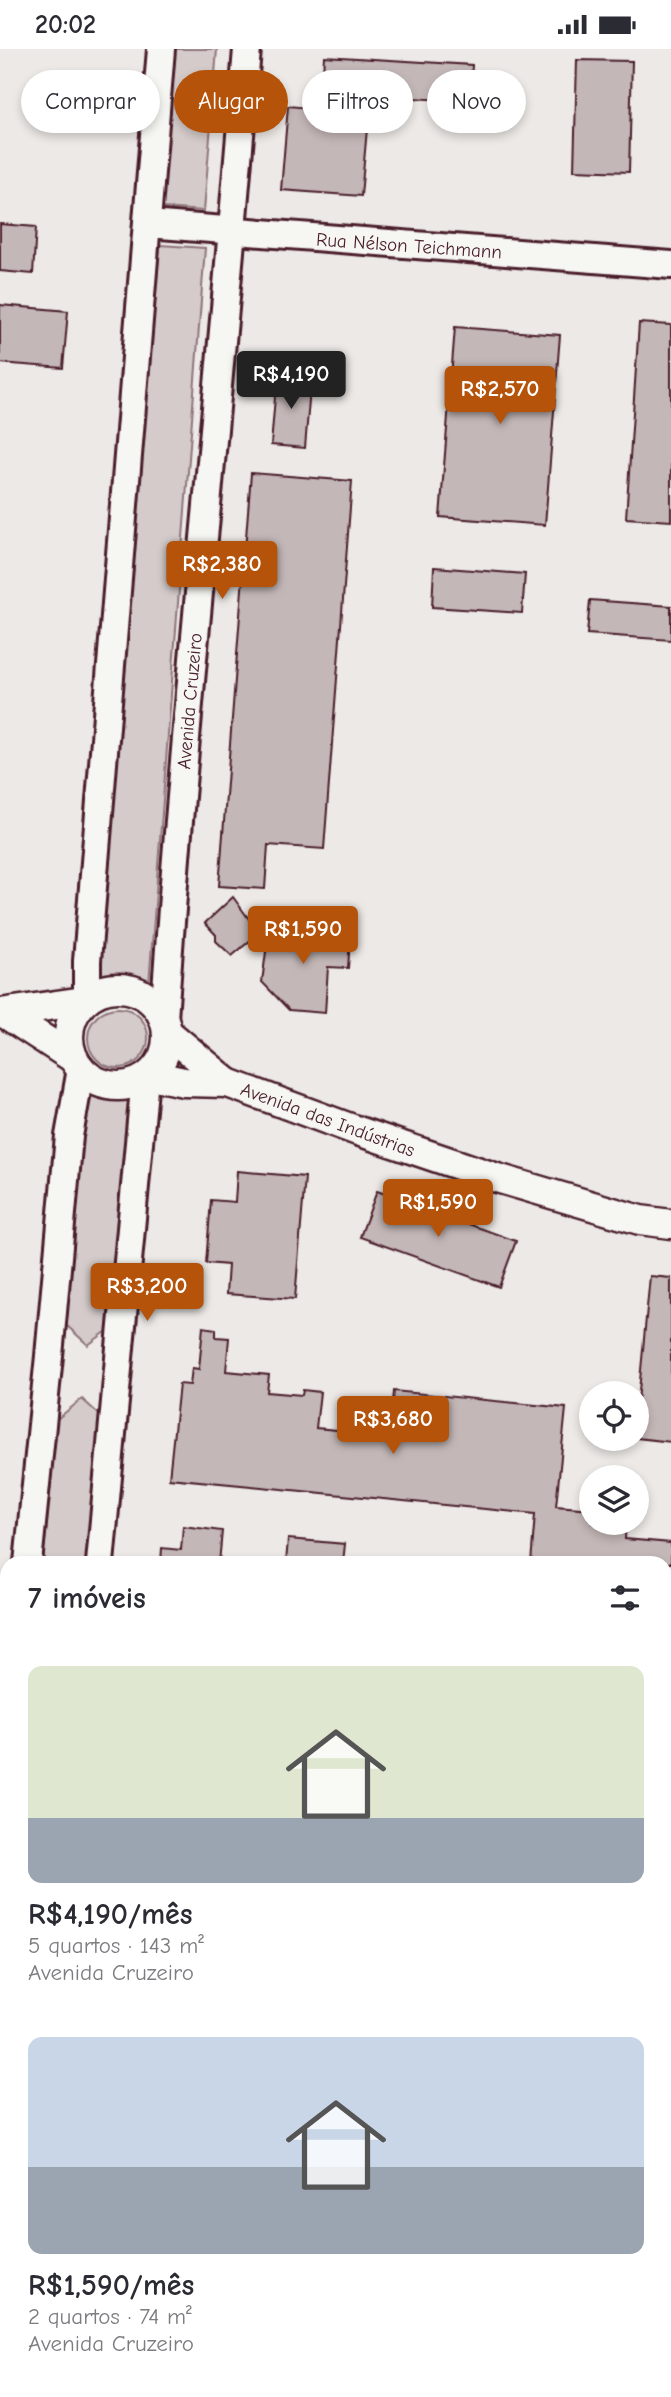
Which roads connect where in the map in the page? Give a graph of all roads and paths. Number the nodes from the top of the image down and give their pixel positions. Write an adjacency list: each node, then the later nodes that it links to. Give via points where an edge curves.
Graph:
1 (161, 49): 3 (main road)
2 (247, 49): 4 (main road, Avenida Cruzeiro)
3 (148, 224): 4 (main road, Rua Nélson Teichmann); 6 (main road)
4 (233, 231): 5 (main road, Rua Nélson Teichmann); 8 (main road, Avenida Cruzeiro, via 172,885)
5 (671, 265)
6 (86, 1000): 7 (main road); 8 (main road, via 97,992 129,989 150,1000); 9 (main road, via 69,1028)
7 (2, 1013): 9 (main road)
8 (165, 1026): 10 (main road, via 162,1058); 11 (main road)
9 (77, 1063): 10 (main road, via 104,1084); 13 (main road)
10 (148, 1077): 11 (main road); 14 (main road)
11 (228, 1083): 12 (main road, Avenida das Indústrias, via 497,1178 640,1220)
12 (671, 1224)
13 (29, 1556)
14 (101, 1556)

